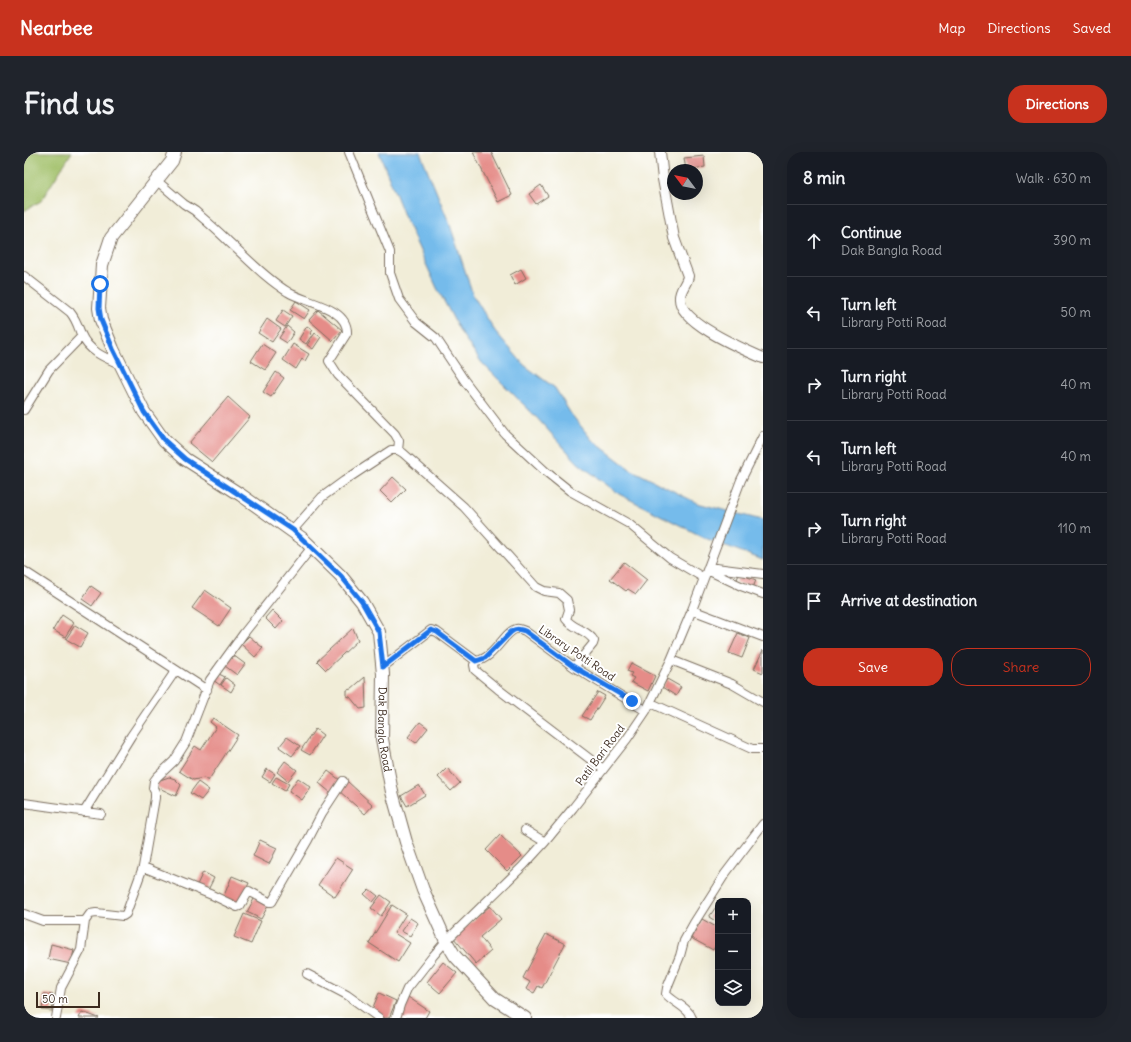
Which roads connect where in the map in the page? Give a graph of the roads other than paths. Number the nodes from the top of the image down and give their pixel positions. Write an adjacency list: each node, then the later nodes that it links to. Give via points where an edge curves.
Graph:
1 (175, 152): 4 (main road, Dak Bangla Road, via 172,161)
2 (349, 152): 14 (street, via 390,252 390,274 399,299 416,322 436,338 505,434 570,491 629,524 670,558)
3 (660, 152): 7 (street, via 674,238 688,276 680,297 682,308 716,335)
4 (156, 180): 8 (main road, Dak Bangla Road, via 111,238 102,265 99,308 101,320); 11 (street, via 260,272 288,292 330,309 344,320 347,333 329,361 338,375 395,434 399,440)
5 (24, 276): 6 (street, via 76,318)
6 (82, 336): 8 (street, via 98,354); 9 (street, via 49,370)
7 (763, 358)
8 (120, 364): 12 (main road, Dak Bangla Road, via 144,412 164,440 185,459)
9 (24, 410)
10 (763, 436): 14 (street, Patil Bari Road, via 741,480)
11 (398, 450): 12 (street, via 391,450 322,497); 23 (street, via 464,507 536,587 559,593 567,600 568,623 589,634 594,640)
12 (293, 530): 13 (main road, Dak Bangla Road)
13 (312, 547): 22 (main road, Dak Bangla Road, via 362,602 379,632); 25 (street, via 244,632 210,680)
14 (708, 569): 16 (street); 17 (street); 18 (street, Patil Bari Road)
15 (24, 571): 24 (street)
16 (763, 574)
17 (763, 594)
18 (692, 610): 19 (street); 20 (street, Patil Bari Road)
19 (763, 637)
20 (671, 660): 26 (street, via 732,684); 27 (street, Patil Bari Road)
21 (476, 661): 22 (street, via 431,630); 23 (street, Library Potti Road, via 485,658 511,632 518,629 525,631); 30 (street, via 475,670)
22 (383, 667): 41 (main road, Dak Bangla Road, via 382,739 392,792 423,890)
23 (574, 667): 28 (street, Library Potti Road)
24 (176, 670): 25 (street); 33 (street)
25 (207, 690): 38 (street, via 186,742 174,761 154,781 155,798)
26 (763, 702)
27 (651, 703): 28 (street, Patil Bari Road); 29 (street, via 752,749)
28 (646, 710): 30 (street, Patil Bari Road)
29 (763, 749)
30 (603, 769): 37 (street, Patil Bari Road)
31 (343, 781): 38 (street, via 272,902 249,891 242,904 237,907)
32 (24, 803): 33 (street)
33 (84, 812): 34 (street)
34 (101, 814)
35 (763, 824): 47 (street, via 725,874 684,941 666,994 690,1013)
36 (524, 830): 37 (street)
37 (545, 842): 41 (street, Patil Bari Road)
38 (143, 867): 40 (street, via 126,914 90,914)
39 (24, 914): 40 (street, via 42,921)
40 (85, 922): 43 (street, via 81,950 61,988)
41 (446, 941): 45 (street, Patil Bari Road, via 407,989); 46 (main road, Dak Bangla Road, via 455,956 495,999)
42 (307, 974): 44 (street, via 347,995)
43 (56, 1018)
44 (379, 1018)
45 (396, 1018)
46 (525, 1018)
47 (692, 1018)

